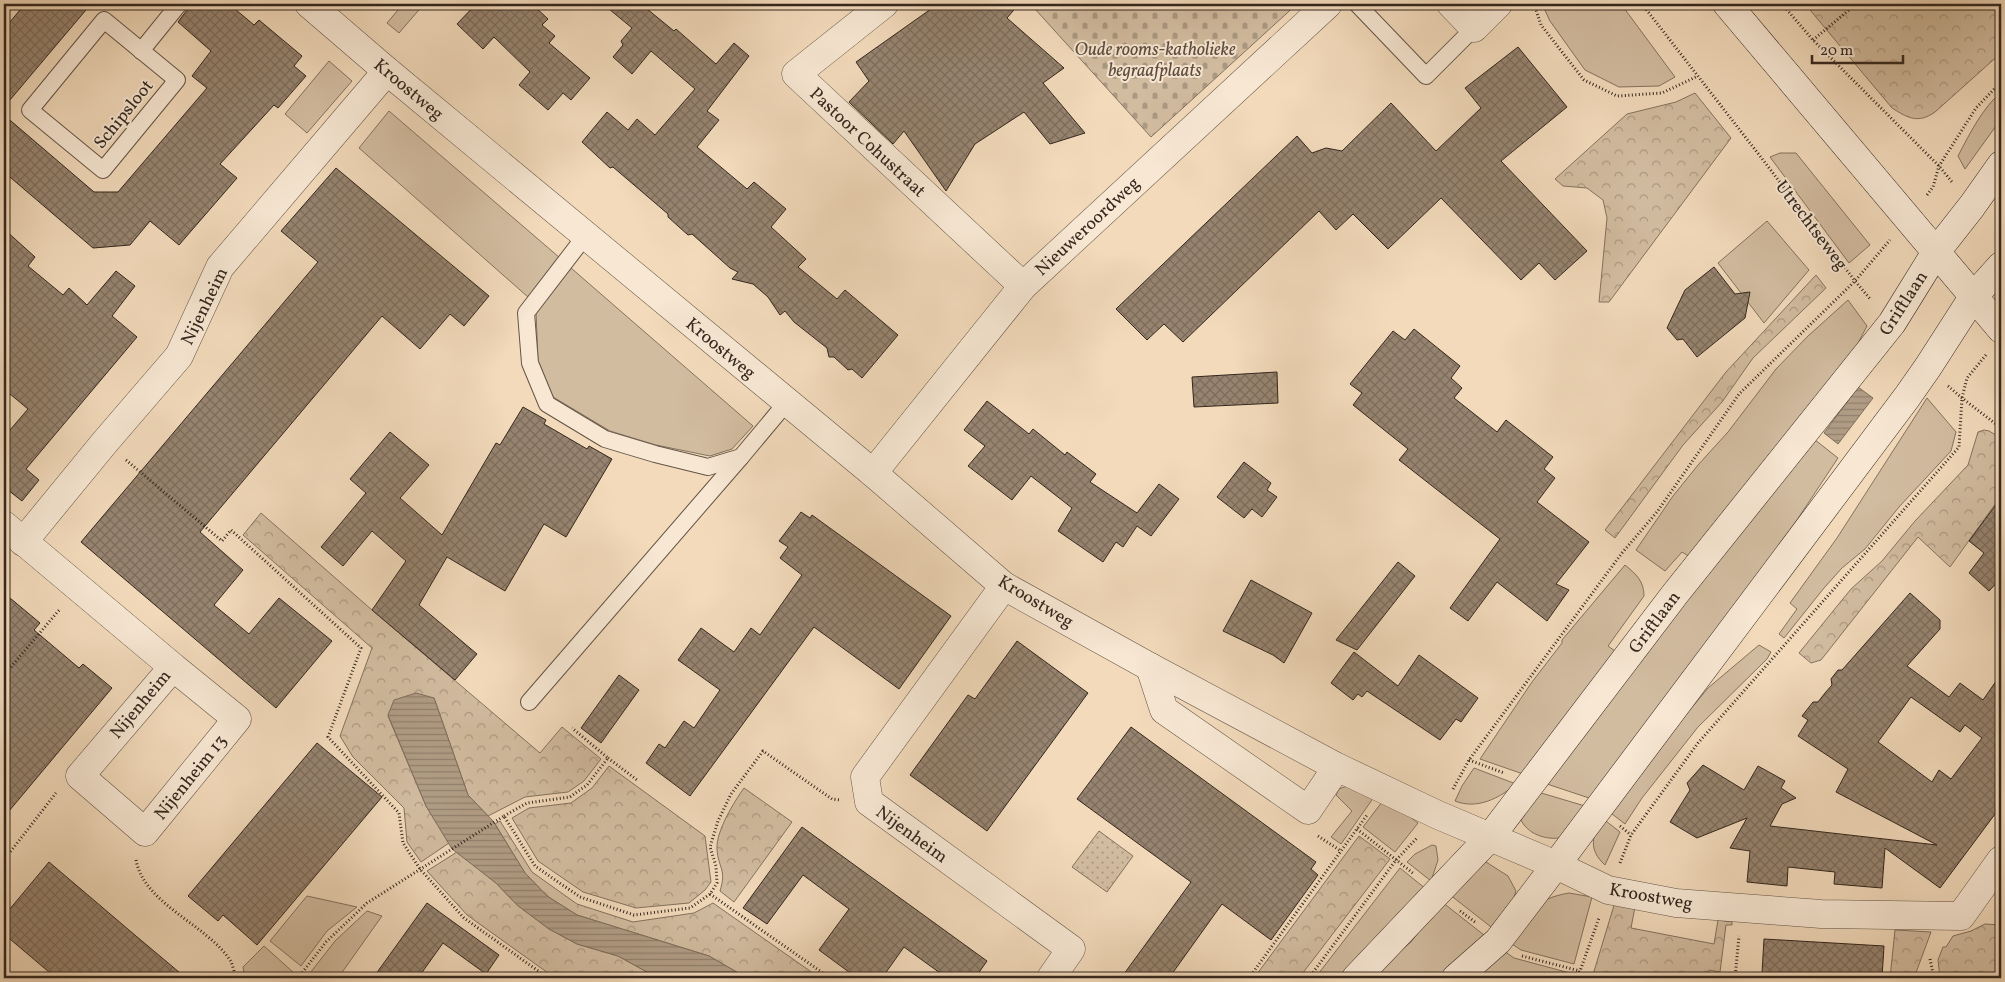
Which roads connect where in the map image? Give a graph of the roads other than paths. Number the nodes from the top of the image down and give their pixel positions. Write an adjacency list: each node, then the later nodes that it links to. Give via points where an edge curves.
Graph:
1 (179, 4): 10 (lane, Schipsloot)
2 (310, 4): 11 (street, Kroostweg)
3 (884, 4): 16 (street, Pastoor Cohustraat, via 796,74)
4 (1328, 4): 16 (street, Nieuweroordweg)
5 (1357, 4): 9 (lane, via 1426,76)
6 (1451, 4): 9 (street)
7 (1498, 4): 9 (street)
8 (1728, 4): 14 (street)
9 (1474, 28)
10 (141, 51): 10 (lane, Schipsloot, via 104,20 30,110 103,170 177,80)
11 (387, 72): 13 (street, Kroostweg); 22 (street, Nijenheim, via 220,267 179,356 105,442)
12 (2001, 165): 14 (street, Griftlaan)
13 (586, 235): 19 (street, Kroostweg); 20 (lane, via 526,313 530,363 547,404 606,439 655,454 708,467)
14 (1936, 252): 17 (street); 29 (street, Griftlaan, via 1892,323 1675,594)
15 (2001, 266): 17 (street)
16 (1023, 286): 21 (street, Nieuweroordweg)
17 (1973, 297): 18 (street); 31 (street, via 1928,367)
18 (1996, 340)
19 (787, 402): 20 (lane); 21 (street, Kroostweg)
20 (741, 457): 26 (lane)
21 (872, 473): 23 (street, Kroostweg)
22 (13, 533): 24 (street, Nijenheim)
23 (1004, 586): 25 (street, Kroostweg); 32 (street, Nijenheim, via 865,777 869,802 1071,949)
24 (173, 667): 28 (street, Nijenheim); 28 (street, Nijenheim 13, via 237,719 144,832)
25 (1150, 667): 27 (street, Kroostweg); 27 (street, via 1164,710 1308,810)
26 (529, 702)
27 (1337, 767): 29 (street, Kroostweg, via 1438,815)
28 (80, 776)
29 (1491, 836): 31 (street, Kroostweg); 33 (street, Griftlaan)
30 (2001, 860): 31 (street, Kroostweg, via 1961,916 1821,914 1676,903 1608,890)
31 (1556, 865): 34 (street, via 1498,941)
32 (1050, 978)
33 (1356, 978)
34 (1456, 978)

